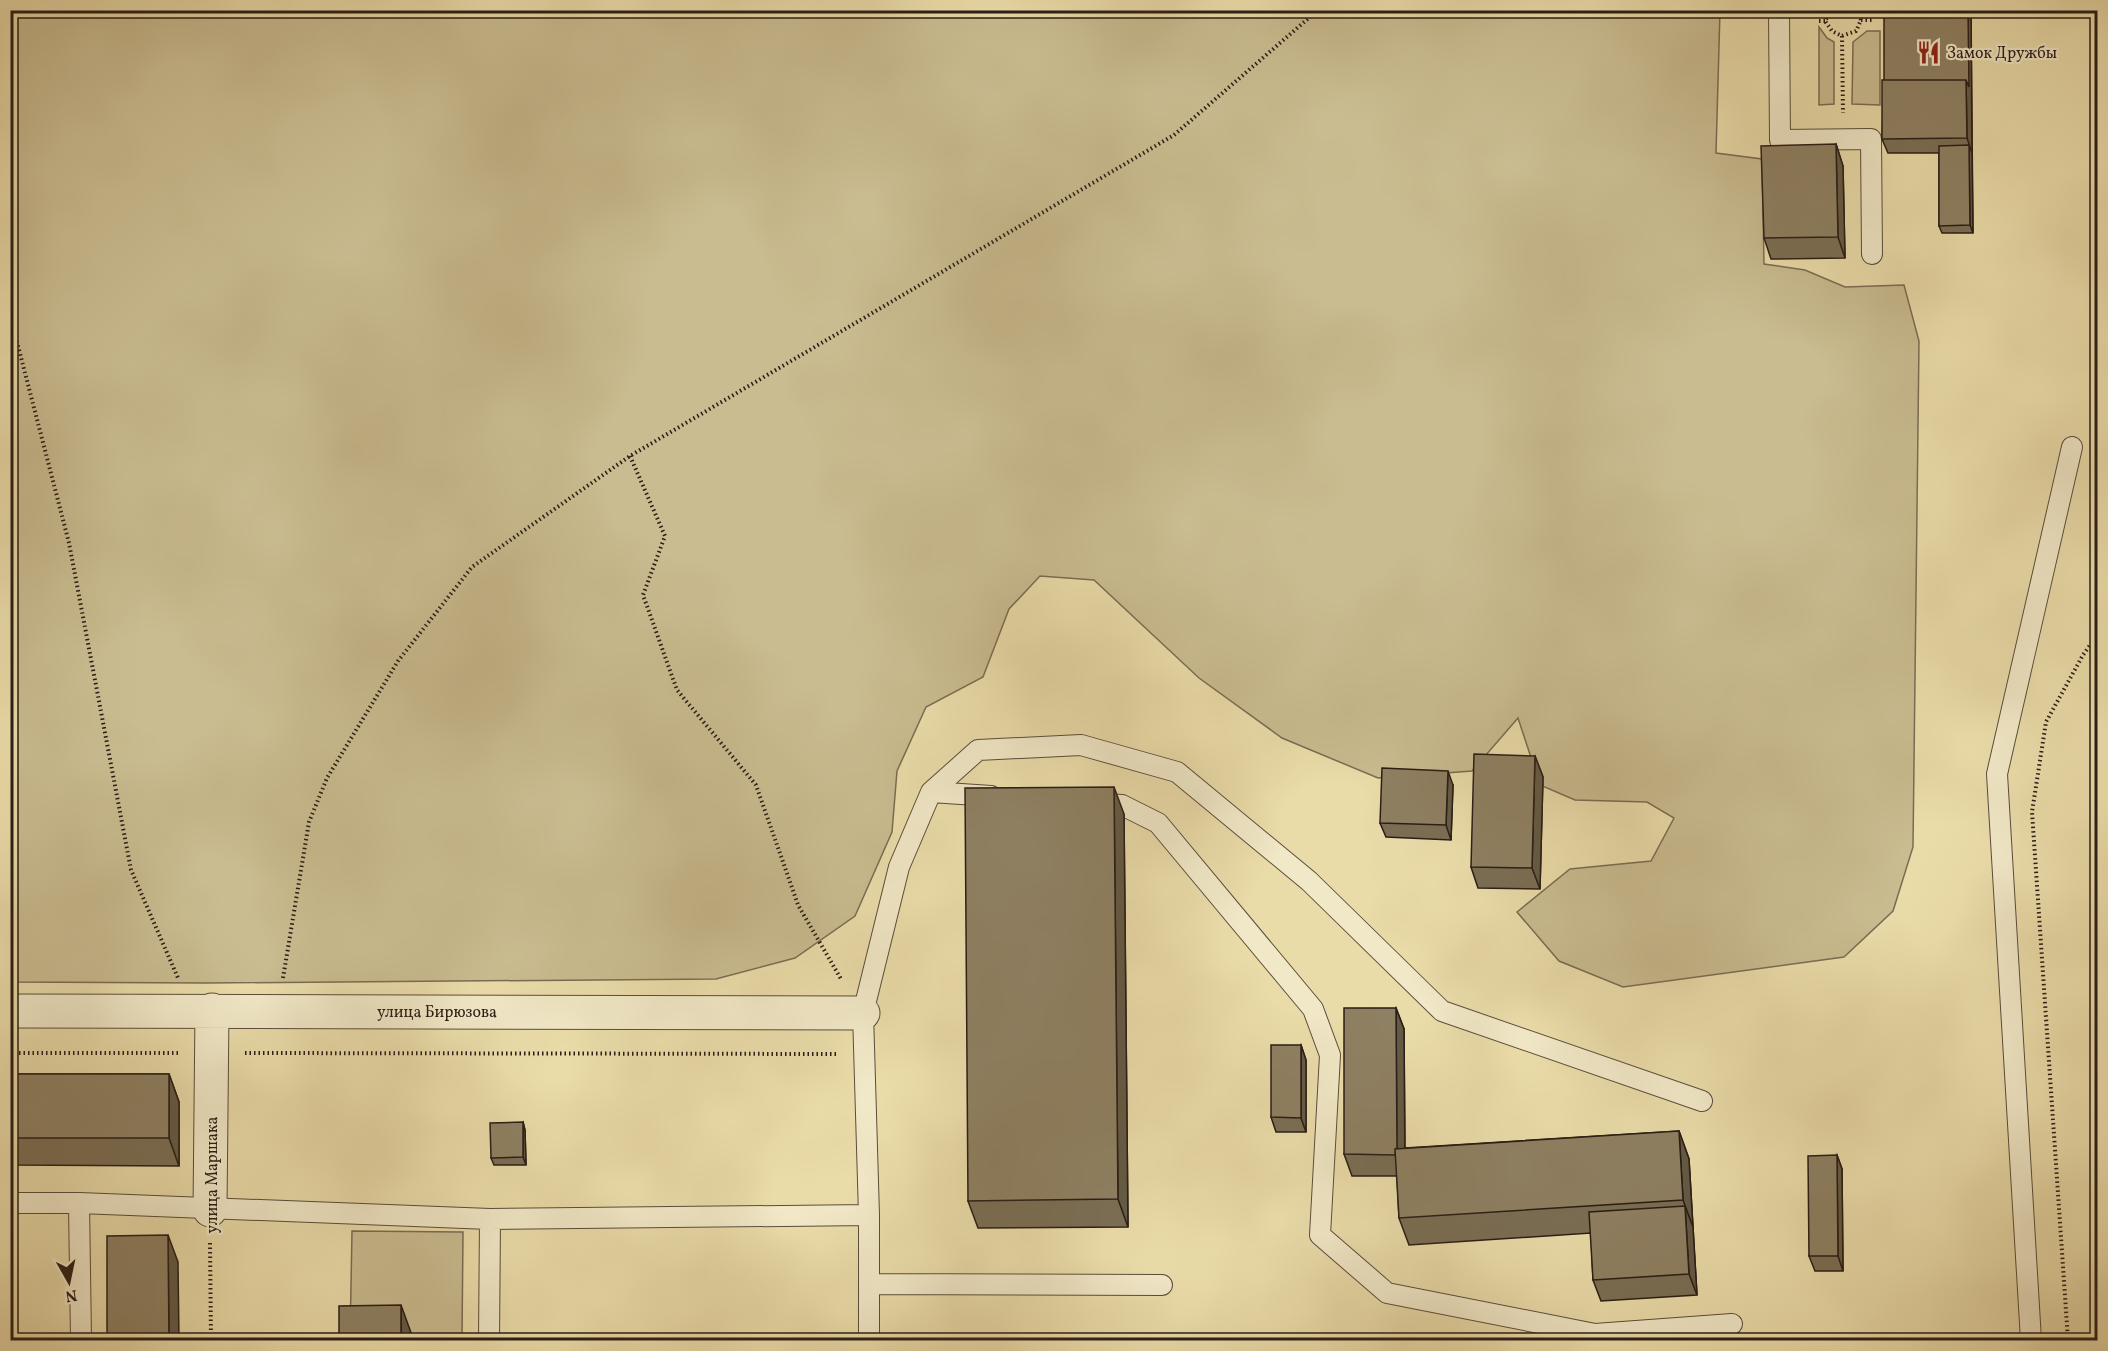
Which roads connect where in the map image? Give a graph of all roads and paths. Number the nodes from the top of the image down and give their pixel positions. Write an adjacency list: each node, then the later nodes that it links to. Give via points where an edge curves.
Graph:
1 (1318, 10): 14 (path, via 1174,135)
2 (1779, 10): 10 (lane, via 1780,140)
3 (1831, 10): 7 (path)
4 (1857, 10): 8 (path)
5 (1874, 20): 8 (path)
6 (1819, 21): 7 (path)
7 (1826, 21): 9 (path, via 1832,31)
8 (1861, 21): 9 (path, via 1856,31)
9 (1842, 36): 10 (path)
10 (1842, 140): 11 (lane, via 1871,139)
11 (1872, 254)
12 (10, 315): 19 (path, via 69,543 131,870)
13 (2072, 447): 39 (lane, via 1997,774)
14 (630, 456): 20 (path, via 472,567 398,661 327,778 309,822); 23 (path, via 665,536 643,595 677,690 756,785 798,905 846,987)
15 (2097, 634): 40 (path, via 2046,722 2032,812)
16 (931, 792): 17 (lane); 23 (lane, via 899,867); 26 (lane, via 978,750 1081,746 1177,772 1309,880 1442,1011)
17 (1014, 798)
18 (1074, 802): 34 (lane, via 1122,805 1158,823 1313,1010 1330,1055 1320,1235 1388,1293 1595,1334)
19 (182, 987)
20 (282, 987)
21 (10, 1011): 22 (street, улица Бирюзова)
22 (212, 1011): 23 (street, улица Бирюзова); 25 (street, улица Маршака)
23 (855, 1013): 25 (path, via 844,1054); 30 (lane)
24 (10, 1053): 25 (path)
25 (211, 1053): 29 (street, улица Маршака)
26 (1702, 1101)
27 (10, 1203): 28 (lane)
28 (79, 1203): 29 (lane); 35 (lane)
29 (210, 1209): 31 (lane); 36 (path, улица Маршака)
30 (869, 1215): 31 (lane); 32 (lane)
31 (490, 1219): 37 (lane)
32 (869, 1284): 33 (lane); 38 (lane)
33 (1162, 1285)
34 (1732, 1324)
35 (81, 1341)
36 (211, 1341)
37 (489, 1341)
38 (868, 1341)
39 (2031, 1341)
40 (2068, 1341)

